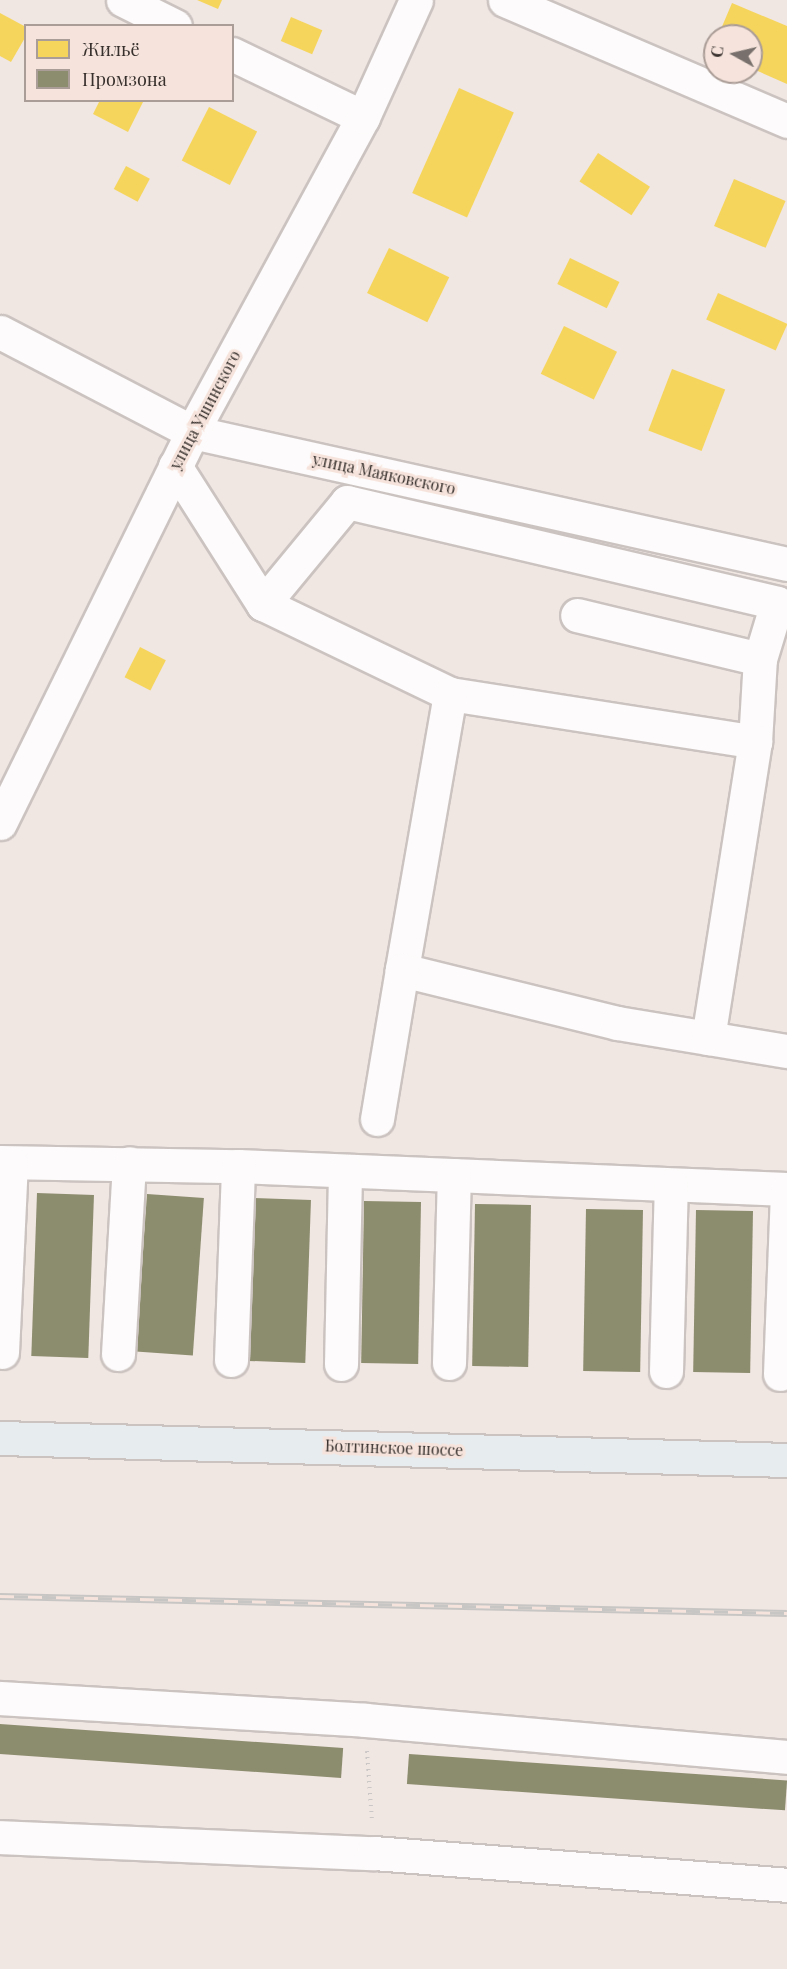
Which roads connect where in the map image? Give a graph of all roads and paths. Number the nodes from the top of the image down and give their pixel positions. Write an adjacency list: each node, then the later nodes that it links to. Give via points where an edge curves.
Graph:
1 (123, 0): 4 (street)
2 (416, 0): 6 (street, улица Ушинского)
3 (505, 0): 7 (street)
4 (171, 24)
5 (234, 55): 6 (street)
6 (363, 117): 9 (street, улица Ушинского)
7 (787, 121)
8 (0, 333): 9 (street, улица Маяковского)
9 (192, 432): 10 (street, улица Ушинского); 11 (street, улица Маяковского)
10 (175, 466): 12 (street); 18 (street, улица Ушинского)
11 (787, 564)
12 (263, 604): 13 (street, via 347,502); 16 (street)
13 (782, 605): 15 (street)
14 (577, 615): 15 (street)
15 (760, 659): 17 (street)
16 (450, 694): 17 (street); 19 (street)
17 (755, 742): 20 (street)
18 (0, 823)
19 (402, 970): 20 (street, via 617,1023); 22 (street)
20 (708, 1038): 21 (street)
21 (787, 1051)
22 (377, 1119)
23 (5, 1162): 24 (street); 30 (street)
24 (129, 1163): 25 (street); 31 (street)
25 (238, 1166): 26 (street); 32 (street)
26 (345, 1171): 27 (street); 34 (street)
27 (454, 1175): 28 (street); 33 (street)
28 (671, 1185): 29 (street); 35 (street)
29 (787, 1190): 36 (street)
30 (2, 1352)
31 (118, 1354)
32 (231, 1360)
33 (449, 1363)
34 (341, 1364)
35 (666, 1371)
36 (780, 1374)
37 (0, 1438): 38 (main road, Болтинское шоссе)
38 (787, 1460)
39 (0, 1698): 40 (street)
40 (365, 1720): 41 (street); 43 (path)
41 (787, 1757)
42 (0, 1837): 43 (street)
43 (374, 1853): 44 (street)
44 (787, 1885)

